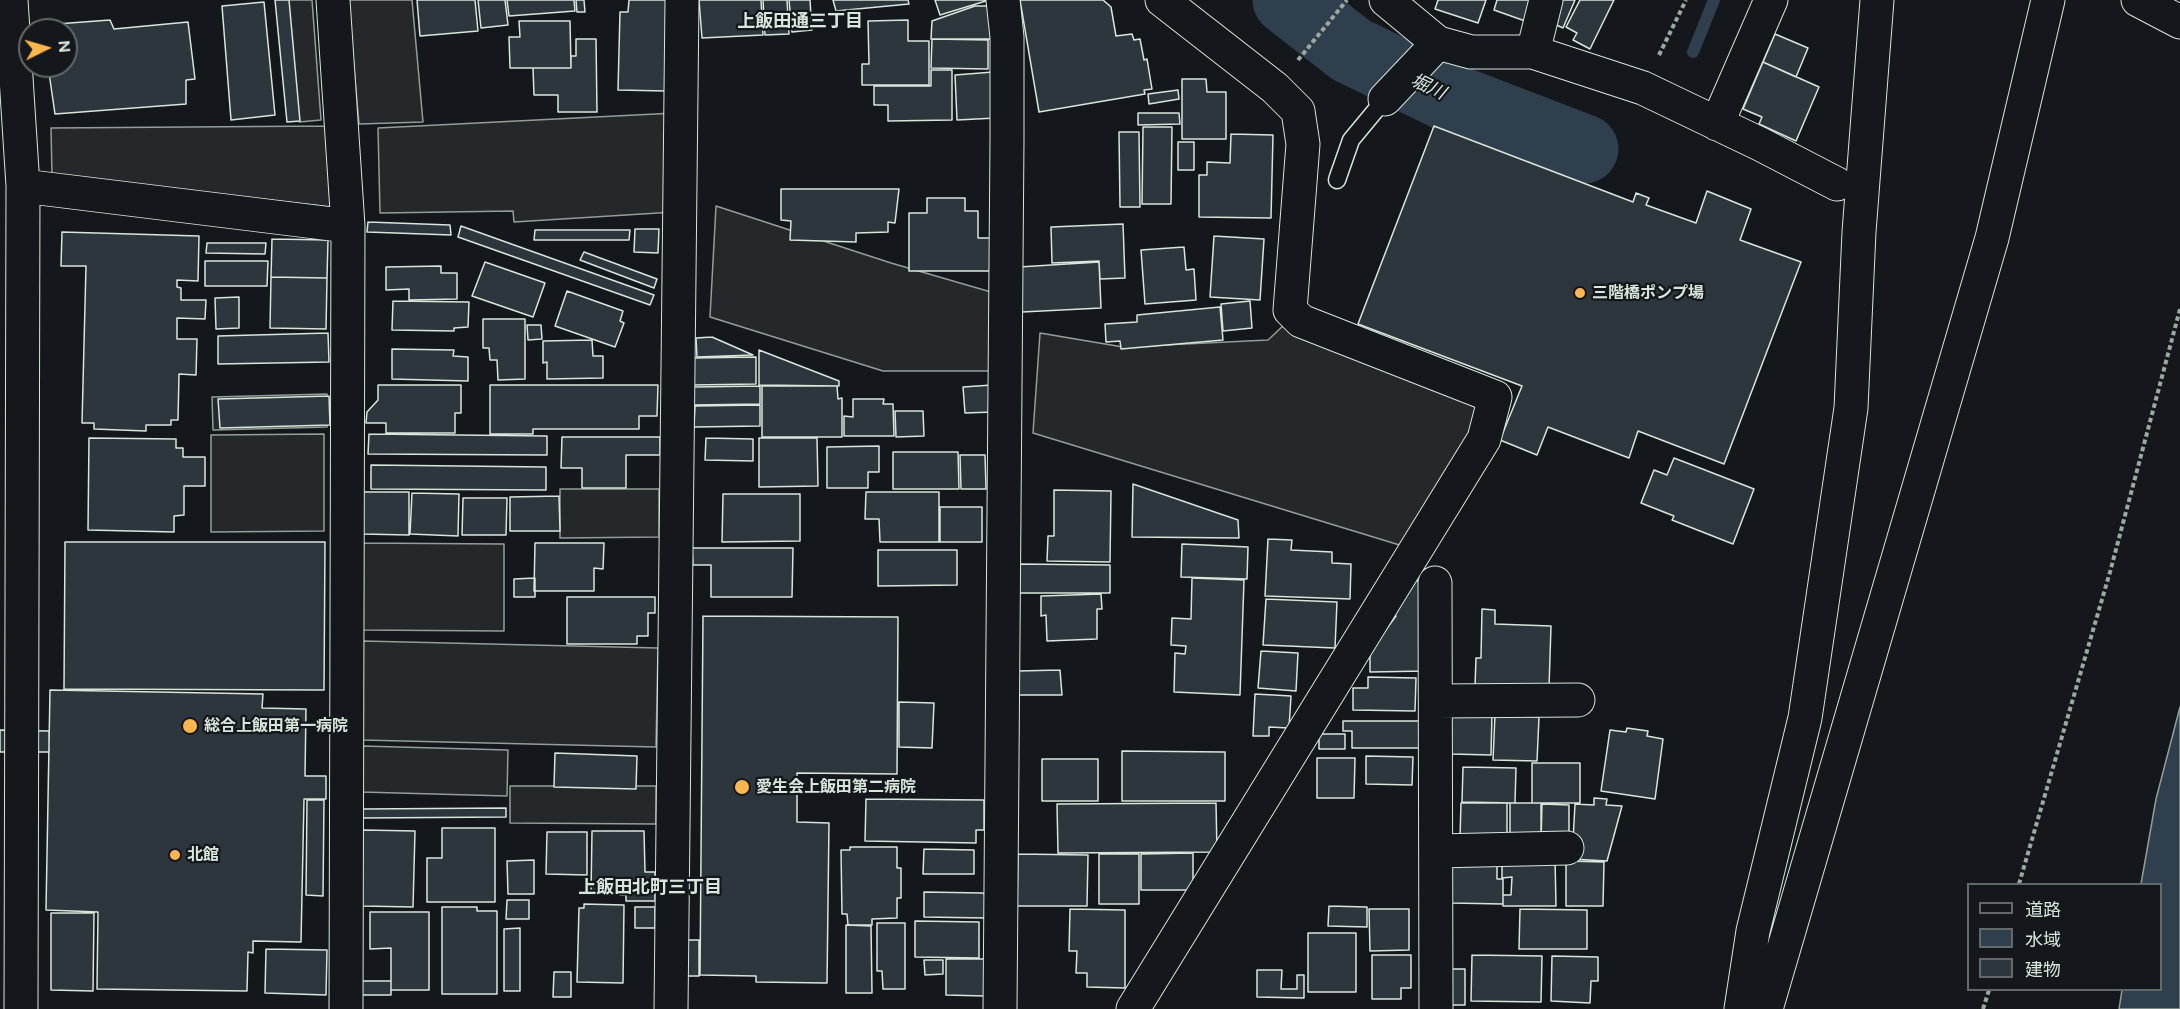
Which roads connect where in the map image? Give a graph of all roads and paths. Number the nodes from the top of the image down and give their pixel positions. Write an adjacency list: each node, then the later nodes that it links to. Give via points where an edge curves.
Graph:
1 (10, 0): 23 (street)
2 (333, 0): 24 (street)
3 (682, 0): 36 (street)
4 (1003, 0): 37 (street, via 1007,139)
5 (1162, 0): 38 (street, via 1275,88 1298,111 1303,144 1290,310 1301,321 1495,398 1484,439)
6 (1347, 0): 15 (path)
7 (1386, 0): 16 (street)
8 (1546, 0): 17 (street)
9 (1686, 0): 18 (path)
10 (1772, 0): 20 (street)
11 (1876, 0): 40 (street, via 1851,408 1805,718 1753,931)
12 (2048, 0): 41 (street, via 1992,238)
13 (2139, 0): 14 (street)
14 (2180, 22)
15 (1309, 47)
16 (1431, 50): 17 (street); 19 (street)
17 (1533, 52): 18 (street)
18 (1642, 88): 20 (street)
19 (1385, 99): 21 (lane, via 1351,140)
20 (1717, 124): 22 (street)
21 (1337, 180)
22 (1837, 184)
23 (23, 186): 24 (street); 26 (street)
24 (348, 226): 35 (street)
25 (2180, 309): 32 (path, via 2110,572)
26 (11, 363): 34 (street)
27 (1435, 583): 29 (street)
28 (1578, 700): 29 (street)
29 (1436, 701): 31 (street)
30 (1567, 848): 31 (street)
31 (1437, 851): 39 (street)
32 (2020, 883)
33 (1989, 991): 42 (path)
34 (21, 1009)
35 (346, 1009)
36 (671, 1009)
37 (1000, 1009)
38 (1134, 1009)
39 (1436, 1009)
40 (1741, 1009)
41 (1766, 1009)
42 (1983, 1009)

